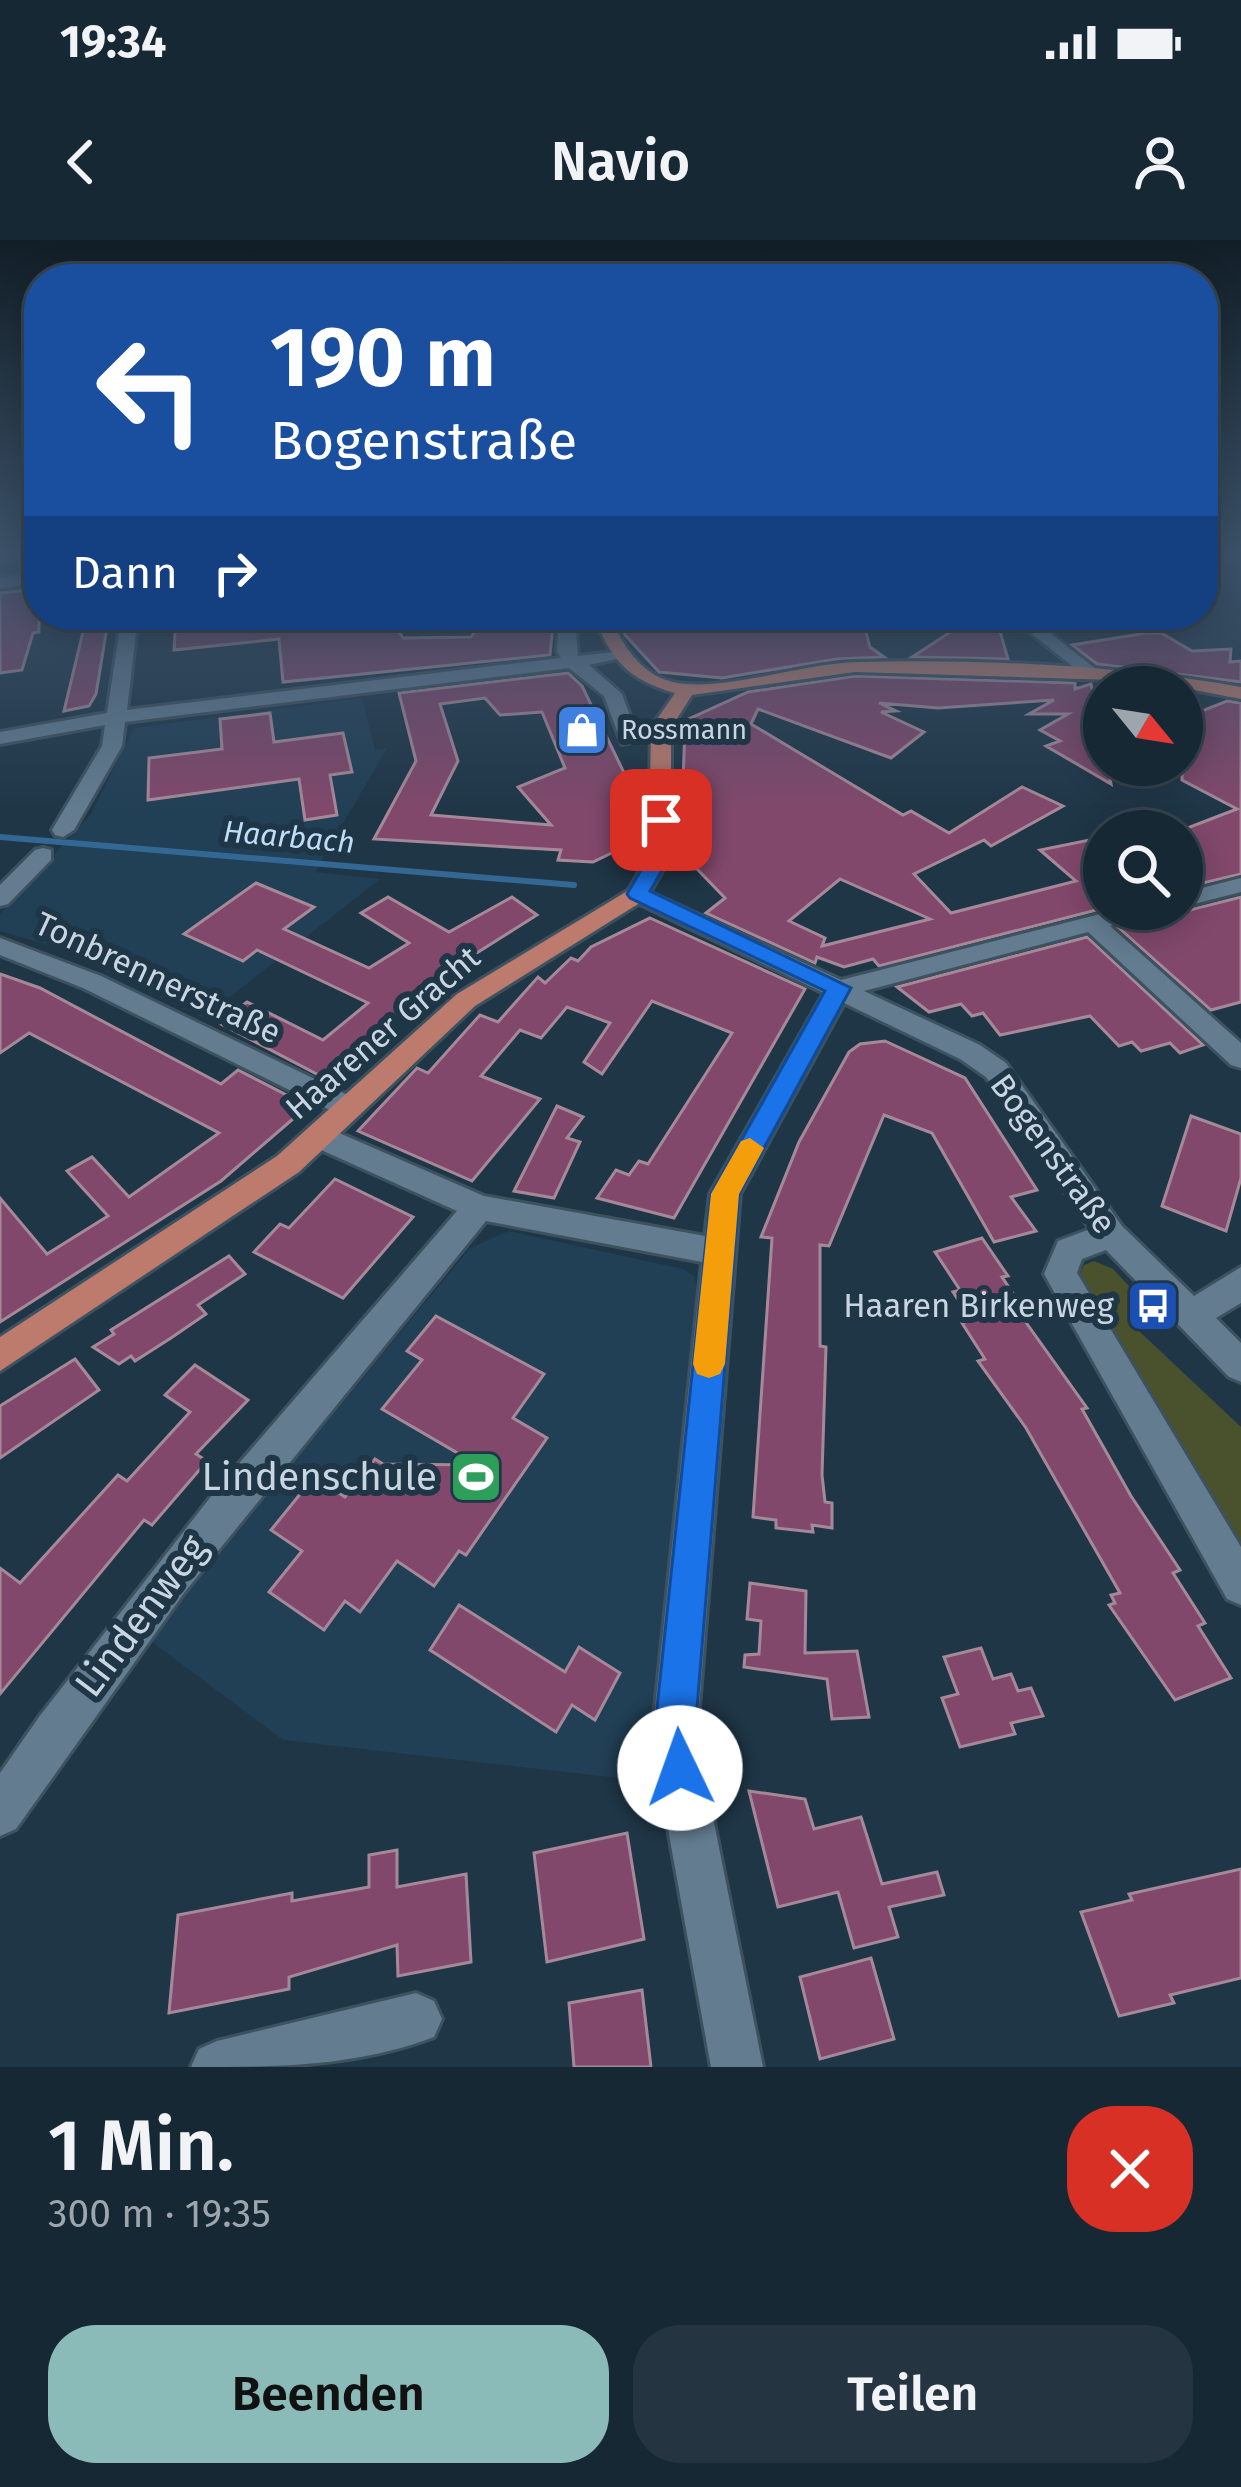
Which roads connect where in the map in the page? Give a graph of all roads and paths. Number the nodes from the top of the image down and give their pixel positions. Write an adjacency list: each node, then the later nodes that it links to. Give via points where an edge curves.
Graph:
1 (127, 641): 14 (street)
2 (566, 641): 6 (street)
3 (615, 641): 5 (main road)
4 (1050, 641): 7 (street)
5 (622, 656): 6 (street); 9 (main road)
6 (573, 662): 10 (street); 14 (street)
7 (1083, 666)
8 (1083, 673): 12 (main road, via 826,668)
9 (640, 674): 10 (street); 12 (main road)
10 (604, 681): 16 (street)
11 (1203, 685): 13 (main road)
12 (686, 690): 20 (main road, via 661,728 660,855)
13 (1241, 693)
14 (118, 717): 15 (street); 17 (street, via 112,746)
15 (0, 738)
16 (629, 740)
17 (63, 830)
18 (43, 855): 22 (street)
19 (1241, 885): 21 (street)
20 (638, 894): 26 (street, Bogenstraße); 28 (main road, Haarener Gracht, via 466,1000)
21 (1203, 895)
22 (0, 898)
23 (1083, 927): 26 (street)
24 (1100, 930): 27 (street)
25 (0, 946): 28 (street, Tonbrennerstraße)
26 (839, 988): 31 (street, Bogenstraße, via 996,1070); 32 (street, via 725,1194)
27 (1241, 1058)
28 (350, 1108): 29 (main road, Haarener Gracht)
29 (320, 1136): 30 (street); 35 (main road, Haarener Gracht)
30 (479, 1207): 32 (street); 38 (street, Lindenweg, via 192,1546)
31 (1111, 1235): 34 (street, Bogenstraße); 37 (street, via 1069,1250 1060,1274)
32 (718, 1252): 41 (street, via 677,1708 680,1768)
33 (1241, 1281): 34 (street)
34 (1189, 1316): 36 (street, Bogenstraße)
35 (0, 1356)
36 (1241, 1366)
37 (1241, 1585)
38 (0, 1814)
39 (416, 2019): 40 (street)
40 (218, 2067)
41 (737, 2067)

